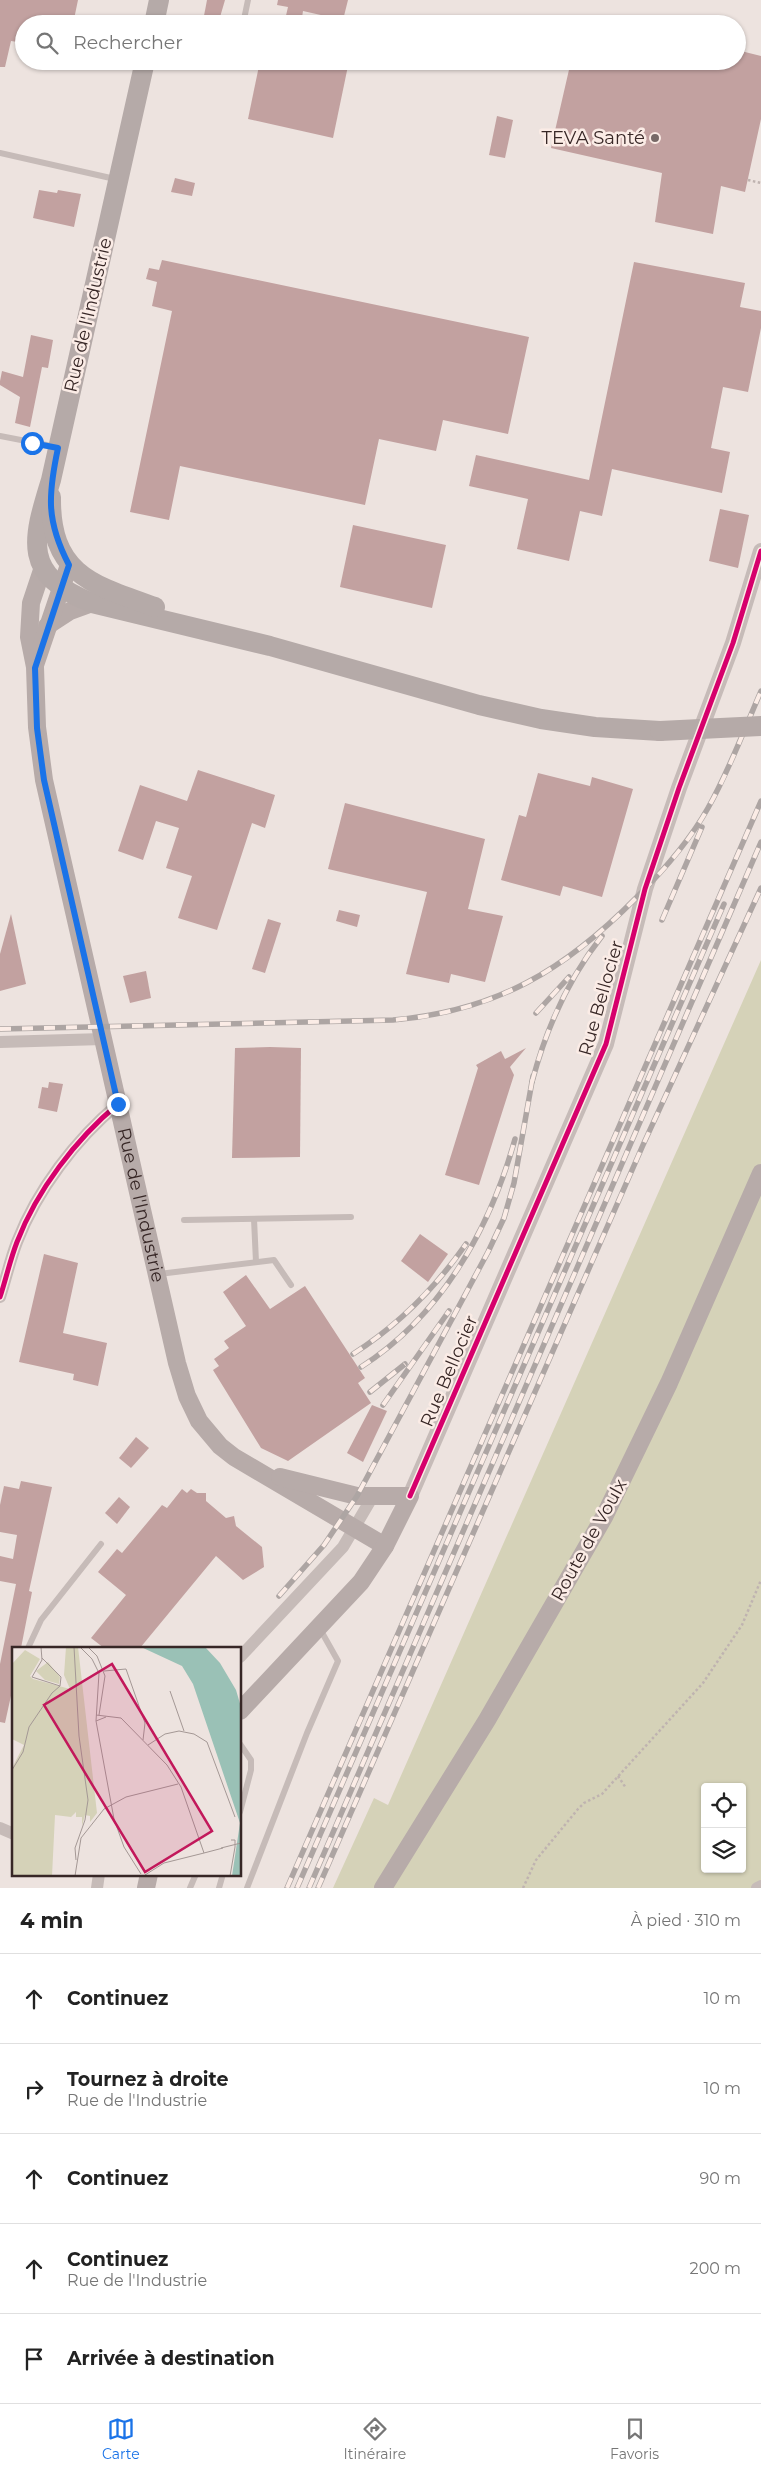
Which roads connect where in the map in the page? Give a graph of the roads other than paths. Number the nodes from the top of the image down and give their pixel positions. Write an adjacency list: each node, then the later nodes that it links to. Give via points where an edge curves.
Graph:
1 (159, 0): 3 (main road)
2 (248, 0): 4 (lane)
3 (156, 15)
4 (245, 15)
5 (143, 70): 7 (main road, Rue de l'Industrie)
6 (0, 153): 7 (lane)
7 (118, 180): 9 (main road, Rue de l'Industrie)
8 (0, 436): 9 (lane)
9 (58, 448): 10 (main road, Rue de l'Industrie)
10 (51, 480): 12 (main road, via 51,519 58,545); 13 (main road, Rue de l'Industrie, via 37,524 36,542)
11 (761, 551): 32 (street, Rue Bellocier, via 736,634 645,889 606,1044)
12 (69, 565): 13 (main road); 16 (main road, via 105,589)
13 (47, 580): 14 (main road); 15 (main road); 17 (main road, via 31,604 29,637)
14 (92, 603): 15 (main road, via 70,611); 16 (main road)
15 (47, 626): 17 (main road)
16 (270, 646): 18 (main road, bridge, via 541,719 660,731)
17 (35, 668): 19 (main road, Rue de l'Industrie, via 37,728 44,780)
18 (761, 726)
19 (103, 1039): 20 (street); 21 (main road, Rue de l'Industrie)
20 (0, 1042)
21 (118, 1104): 27 (main road, Rue de l'Industrie); 29 (street, via 75,1146 49,1181 17,1241)
22 (761, 1173): 48 (main road, Route de Voulx, via 669,1383 604,1517 487,1720)
23 (351, 1217): 24 (lane)
24 (254, 1218): 25 (lane); 26 (lane)
25 (184, 1220)
26 (256, 1262): 27 (lane); 28 (lane, via 274,1260)
27 (156, 1274): 30 (main road, Rue de l'Industrie, via 176,1363 199,1421 220,1446)
28 (291, 1285)
29 (0, 1297)
30 (264, 1474): 31 (main road, via 357,1496); 33 (main road, Rue de l'Industrie)
31 (373, 1496): 32 (main road); 33 (street)
32 (410, 1496): 35 (main road, Rue Bellocier)
33 (354, 1528): 35 (main road, Rue de l'Industrie); 38 (street, via 343,1547)
34 (101, 1544): 37 (lane, via 40,1620)
35 (385, 1546): 36 (main road, Rue Bellocier, via 361,1582)
36 (319, 1628): 39 (main road, Rue Bellocier); 47 (lane, via 338,1661 306,1733)
37 (28, 1647)
38 (241, 1656)
39 (241, 1710)
40 (241, 1745): 41 (lane, via 251,1760 251,1770)
41 (241, 1808)
42 (0, 1828): 43 (street)
43 (12, 1833)
44 (195, 1876): 46 (lane)
45 (761, 1886): 49 (street)
46 (190, 1888)
47 (247, 1888)
48 (383, 1888)
49 (757, 1888)

